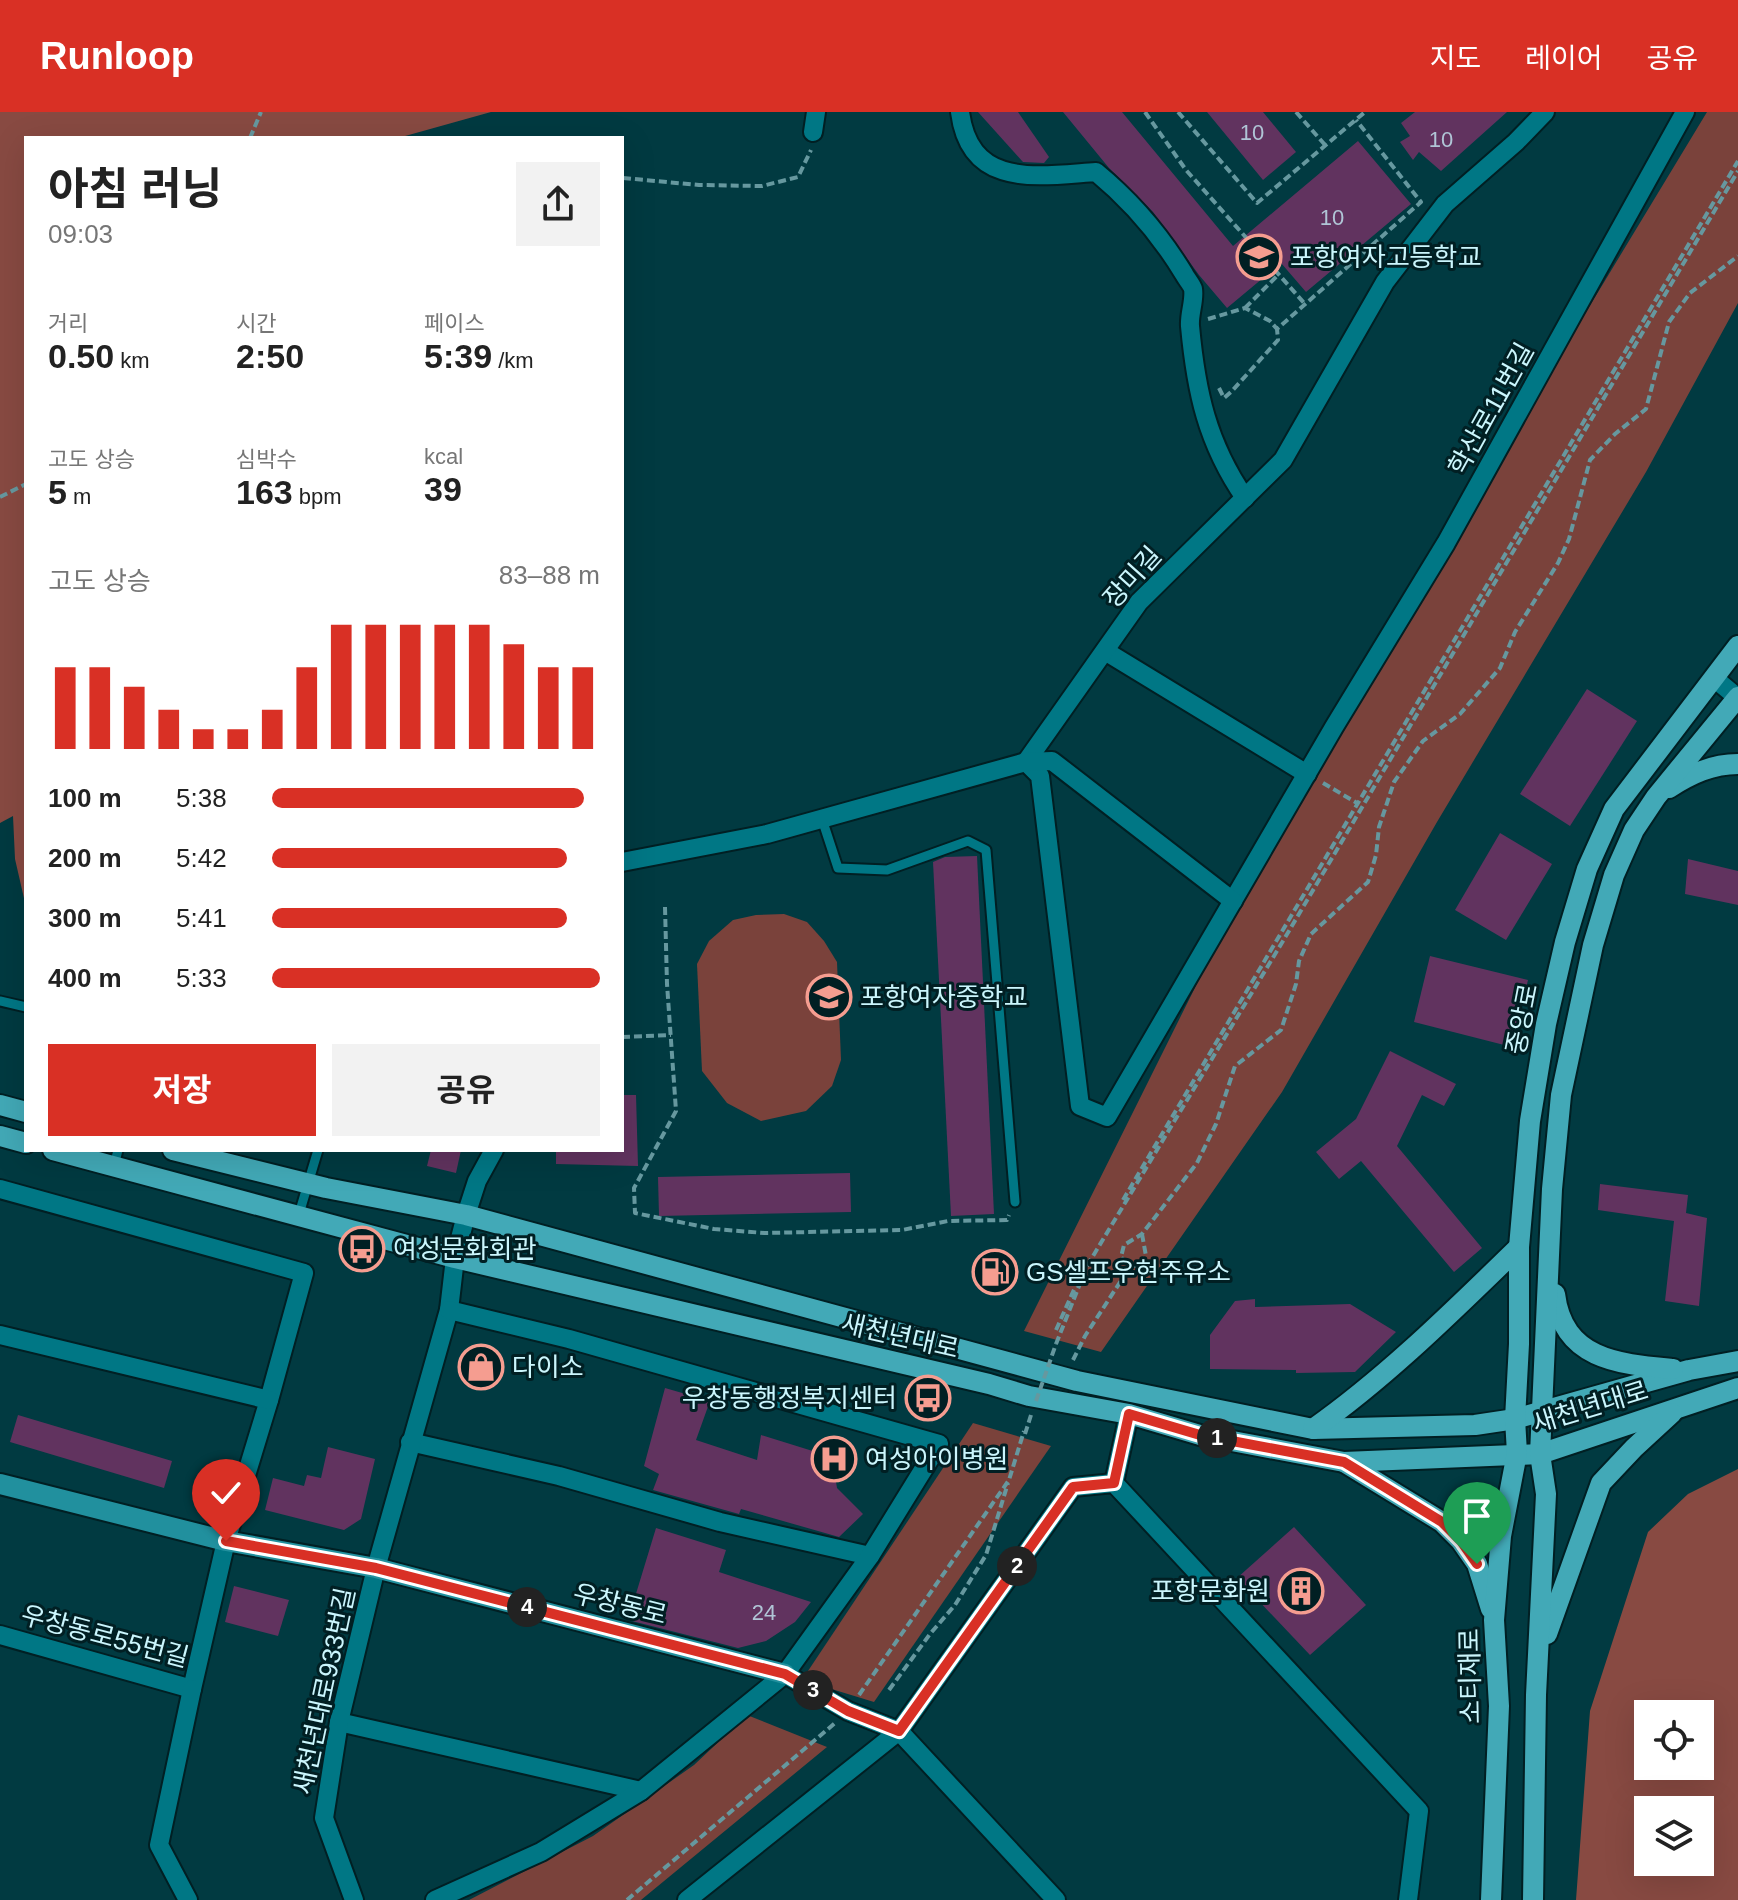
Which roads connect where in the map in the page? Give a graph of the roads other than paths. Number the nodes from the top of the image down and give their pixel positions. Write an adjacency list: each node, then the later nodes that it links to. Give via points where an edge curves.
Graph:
1 (816, 112): 5 (street)
2 (960, 112): 6 (street, via 972,151 989,165 1013,175 1096,172 1134,207 1179,266 1193,290 1193,356 1214,446)
3 (1545, 112): 6 (street, 장미길, via 1445,204 1385,282 1283,460)
4 (1685, 112): 13 (street, 학산로11번길, via 1446,543)
5 (813, 132)
6 (1245, 498): 8 (street, 장미길, via 1139,602)
7 (1738, 646): 9 (main road, 중앙로)
8 (1105, 651): 11 (street, 장미길); 13 (street)
9 (1714, 678): 10 (street); 34 (main road, 중앙로, via 1614,809 1587,869 1546,1024 1530,1121)
10 (1738, 698): 14 (main road, 중앙로)
11 (1026, 762): 15 (street); 17 (street, via 1052,761); 17 (street, 학산로11번길, via 1040,776 1080,1106 1107,1117)
12 (1738, 764): 14 (main road, via 1698,771)
13 (1307, 774): 17 (street, 학산로11번길)
14 (1656, 797): 35 (main road, 중앙로, via 1614,875 1578,1008 1561,1095)
15 (822, 819): 16 (street); 31 (lane, via 838,868 887,870 968,841 986,850)
16 (624, 862)
17 (1233, 901)
18 (0, 1001): 19 (lane)
19 (24, 1007)
20 (0, 1105): 21 (main road)
21 (24, 1111)
22 (0, 1136): 23 (main road)
23 (24, 1142)
24 (69, 1152): 28 (main road, 새천년대로)
25 (181, 1152): 29 (main road, 새천년대로)
26 (317, 1152): 29 (lane)
27 (493, 1152): 33 (street)
28 (116, 1158): 32 (main road, 새천년대로)
29 (308, 1183): 32 (lane); 33 (main road, 새천년대로)
30 (0, 1189): 42 (street, 우창동로55번길, via 304,1273)
31 (1015, 1202)
32 (299, 1214): 36 (main road, 새천년대로)
33 (466, 1215): 36 (street); 47 (main road, 새천년대로, via 1077,1381)
34 (1519, 1247): 46 (main road, 중앙로); 47 (main road, via 1431,1333)
35 (1549, 1249): 40 (main road, via 1557,1308 1581,1345 1622,1364); 44 (main road, 중앙로)
36 (455, 1258): 37 (street, 새천년대로933번길); 45 (main road, 새천년대로, via 1029,1396)
37 (449, 1310): 48 (street, 새천년대로933번길); 55 (street, via 939,1444)
38 (0, 1335): 42 (street)
39 (1738, 1361): 40 (main road, 새천년대로)
40 (1689, 1370): 44 (main road, 새천년대로)
41 (1738, 1388): 43 (main road, 새천년대로)
42 (269, 1400): 54 (street, 우창동로55번길)
43 (1681, 1405): 50 (main road, 새천년대로); 59 (main road, via 1601,1483 1551,1619)
44 (1544, 1410): 46 (main road, 새천년대로); 50 (main road, 중앙로)
45 (1129, 1414): 51 (main road, 새천년대로, via 1200,1435); 52 (street)
46 (1515, 1419): 47 (main road, 새천년대로, via 1475,1425); 49 (main road, 중앙로)
47 (1313, 1429)
48 (410, 1442): 55 (street); 56 (street, 새천년대로933번길)
49 (1517, 1453): 50 (main road, 새천년대로); 51 (main road, 새천년대로); 57 (main road, 소티재로, via 1501,1536)
50 (1540, 1454): 59 (main road, via 1546,1494)
51 (1344, 1462): 57 (main road, via 1442,1522 1461,1541 1477,1564)
52 (1114, 1483): 63 (street, via 1073,1487); 70 (street, via 1419,1811)
53 (0, 1484): 54 (main road, 우창동로)
54 (226, 1541): 56 (main road, 우창동로); 61 (street, 우창동로55번길)
55 (870, 1556): 60 (street)
56 (376, 1568): 60 (main road, 우창동로); 62 (street, 새천년대로933번길)
57 (1494, 1620): 71 (main road, 소티재로, via 1499,1706)
58 (0, 1635): 61 (street, 우창동로55번길)
59 (1538, 1673): 72 (main road)
60 (785, 1674): 63 (street, 우창동로, via 848,1711); 64 (street)
61 (192, 1689): 65 (street, via 159,1845)
62 (339, 1722): 64 (street); 66 (street, 새천년대로933번길, via 324,1818)
63 (899, 1731): 68 (street); 69 (street, 우창동로)
64 (641, 1791): 67 (street, via 541,1852)
65 (188, 1900)
66 (354, 1900)
67 (435, 1900)
68 (687, 1900)
69 (1056, 1900)
70 (1408, 1900)
71 (1491, 1900)
72 (1533, 1900)

